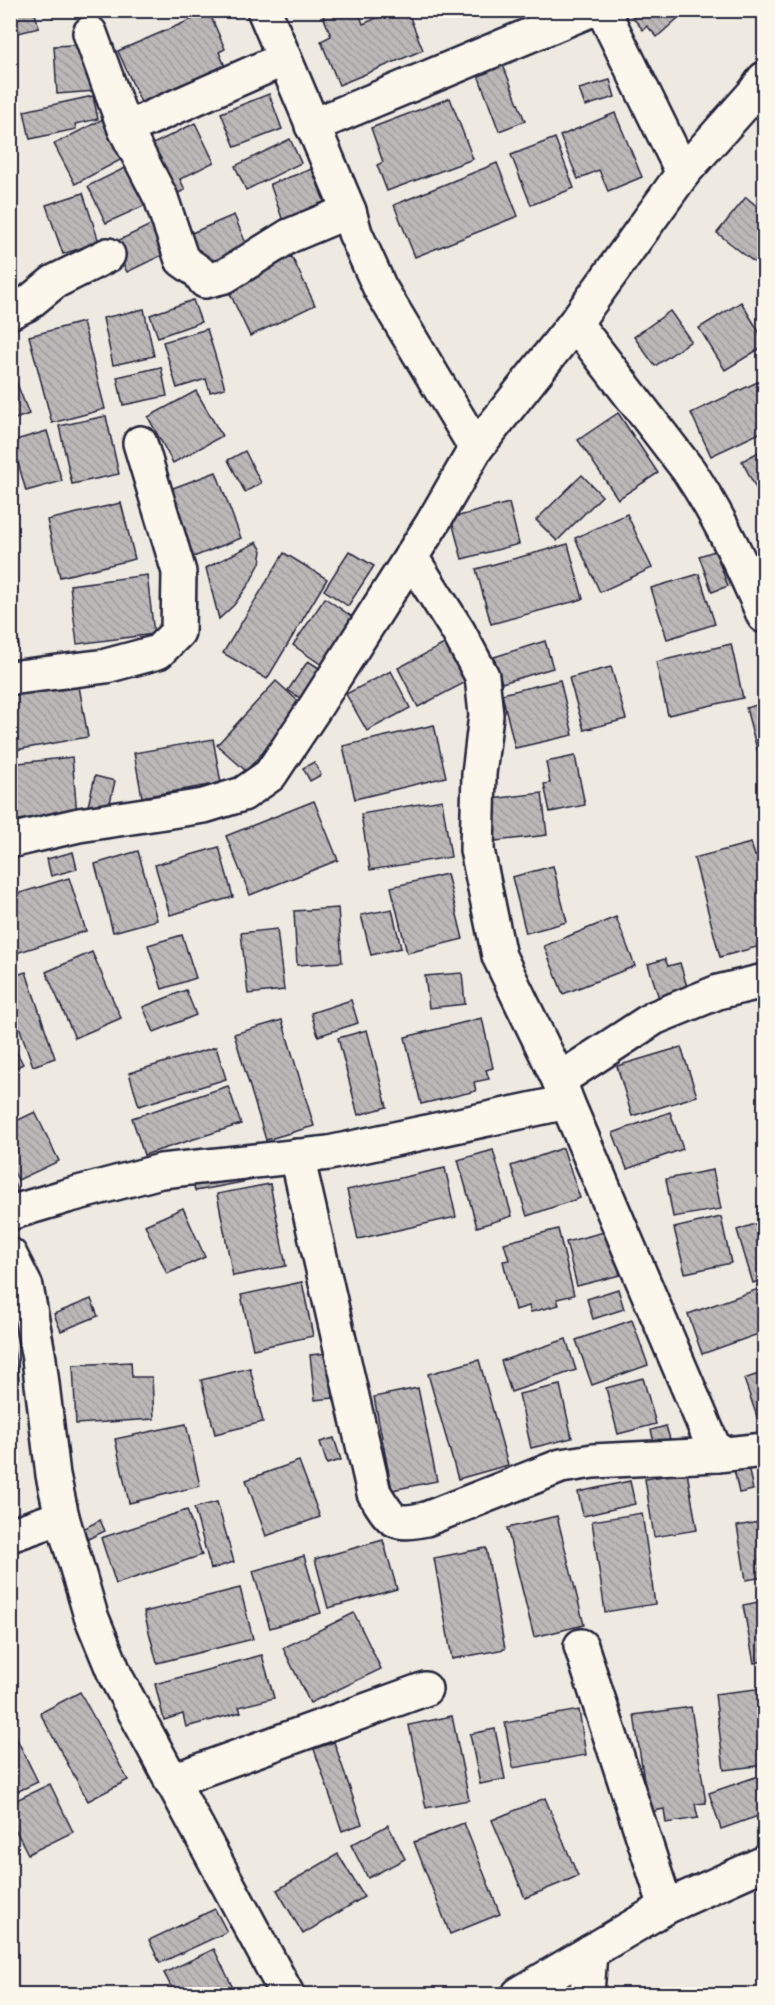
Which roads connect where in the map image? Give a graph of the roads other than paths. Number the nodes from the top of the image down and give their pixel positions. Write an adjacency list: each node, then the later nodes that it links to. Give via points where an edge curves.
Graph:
1 (264, 10): 5 (street)
2 (590, 10): 7 (street)
3 (603, 10): 9 (street)
4 (90, 33): 8 (street)
5 (284, 59): 7 (street); 8 (street)
6 (765, 80): 9 (street)
7 (312, 126): 10 (street)
8 (124, 129): 10 (street, via 161,198 182,260 206,282 225,276 289,236)
9 (682, 172): 13 (street)
10 (349, 211): 15 (street, via 380,288)
11 (108, 255): 12 (street, via 54,282)
12 (10, 312)
13 (575, 323): 15 (street); 17 (street, via 689,471 721,525)
14 (140, 442): 18 (street, via 179,572 177,632 158,652 106,666)
15 (476, 447): 16 (street)
16 (411, 557): 19 (street, via 270,775 243,794 204,806 79,825); 21 (street, via 482,676 486,715 479,774 477,850 499,956)
17 (765, 616)
18 (10, 678)
19 (10, 841)
20 (765, 981): 21 (street, via 718,992 654,1018)
21 (563, 1091): 22 (street, via 357,1147); 26 (street)
22 (297, 1156): 23 (street, via 161,1171); 26 (street, via 374,1493 389,1517 406,1523 426,1519 561,1467 593,1461)
23 (10, 1213)
24 (10, 1255): 27 (street, via 26,1287)
25 (765, 1450): 26 (street)
26 (717, 1455)
27 (62, 1517): 28 (street); 31 (street, via 91,1616 116,1677)
28 (10, 1535)
29 (581, 1646): 33 (street)
30 (425, 1689): 31 (street)
31 (171, 1781): 35 (street)
32 (765, 1863): 33 (street)
33 (666, 1907): 34 (street)
34 (590, 1952): 36 (street); 37 (street)
35 (287, 1995)
36 (519, 1995)
37 (587, 1995)

